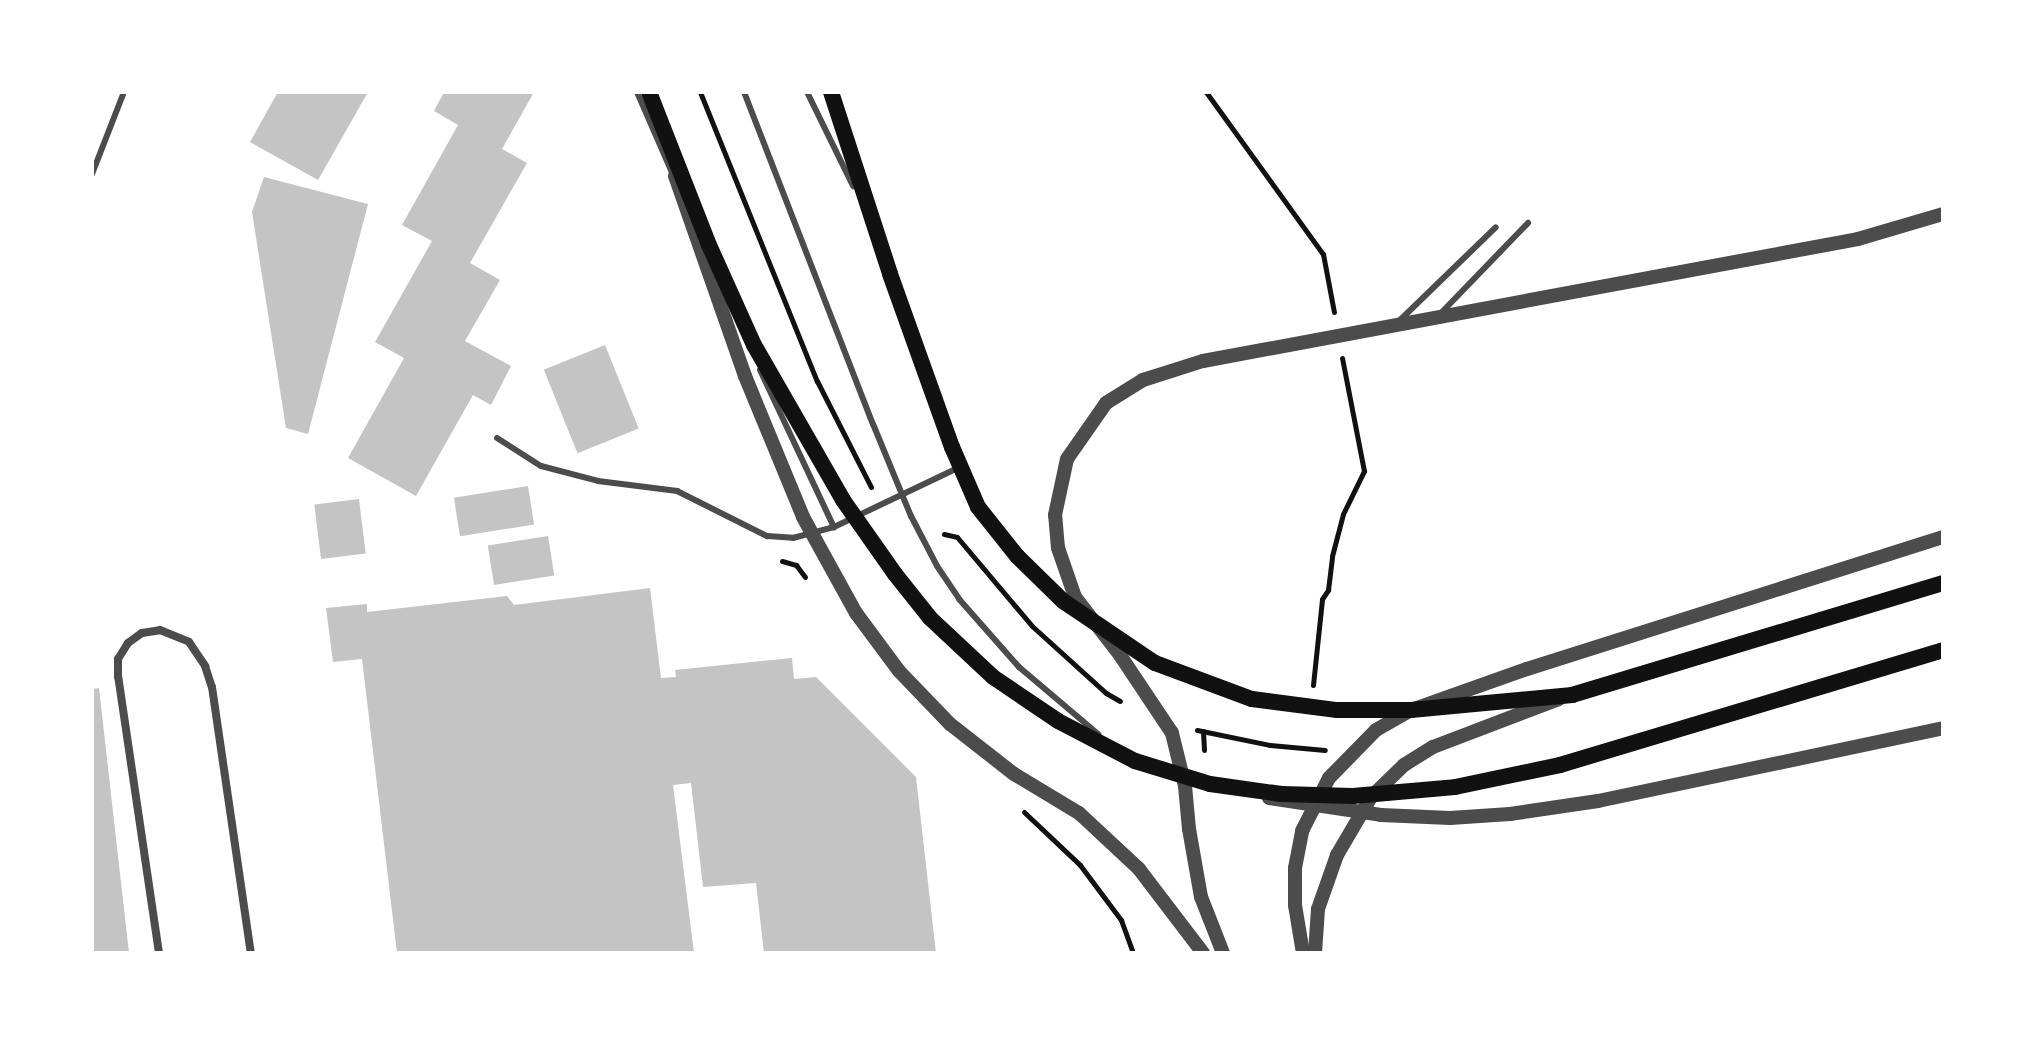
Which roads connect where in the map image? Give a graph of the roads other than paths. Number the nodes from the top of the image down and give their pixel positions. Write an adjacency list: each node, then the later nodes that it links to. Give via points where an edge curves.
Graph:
1 (124, 92): 7 (lane)
2 (637, 92): 16 (lane)
3 (648, 92): 24 (main road, via 754,345 827,474 895,574 950,638 1016,695 1084,736); 28 (street, via 745,376 803,517 856,613 899,671 950,724 1014,774 1079,813 1139,869)
4 (744, 92): 24 (lane, via 911,516 951,588 1055,701 1106,740)
5 (807, 92): 11 (lane)
6 (831, 92): 11 (main road)
7 (92, 174)
8 (1943, 214): 12 (street, via 1858,239)
9 (1528, 223): 12 (lane)
10 (1496, 227): 13 (lane)
11 (890, 274): 15 (main road)
12 (1439, 316): 13 (street)
13 (1397, 323): 19 (street, via 1169,370 1124,391 1089,423 1067,459 1055,515 1064,574)
14 (497, 438): 16 (lane, via 516,453 566,474 677,491 767,536 793,538)
15 (960, 467): 16 (lane); 19 (main road, via 978,507 1001,538 1063,601)
16 (834, 527)
17 (1943, 537): 22 (street)
18 (1943, 583): 21 (main road)
19 (1094, 624): 22 (main road, via 1155,663 1221,691 1311,708); 29 (street, via 1164,721 1180,756 1201,897)
20 (1943, 650): 25 (main road, via 1487,782 1353,796 1281,794)
21 (1572, 695): 22 (main road); 31 (street, via 1433,747 1390,776 1371,797 1337,855 1318,909)
22 (1411, 710): 30 (street, via 1376,730 1345,758 1308,815 1295,868)
23 (1943, 728): 25 (street, via 1598,801 1477,817 1348,812)
24 (1163, 772): 25 (main road)
25 (1210, 784)
26 (159, 953): 27 (street, via 118,659 142,633 160,630 189,642 212,687)
27 (251, 953)
28 (1203, 953)
29 (1223, 953)
30 (1303, 953)
31 (1315, 953)

